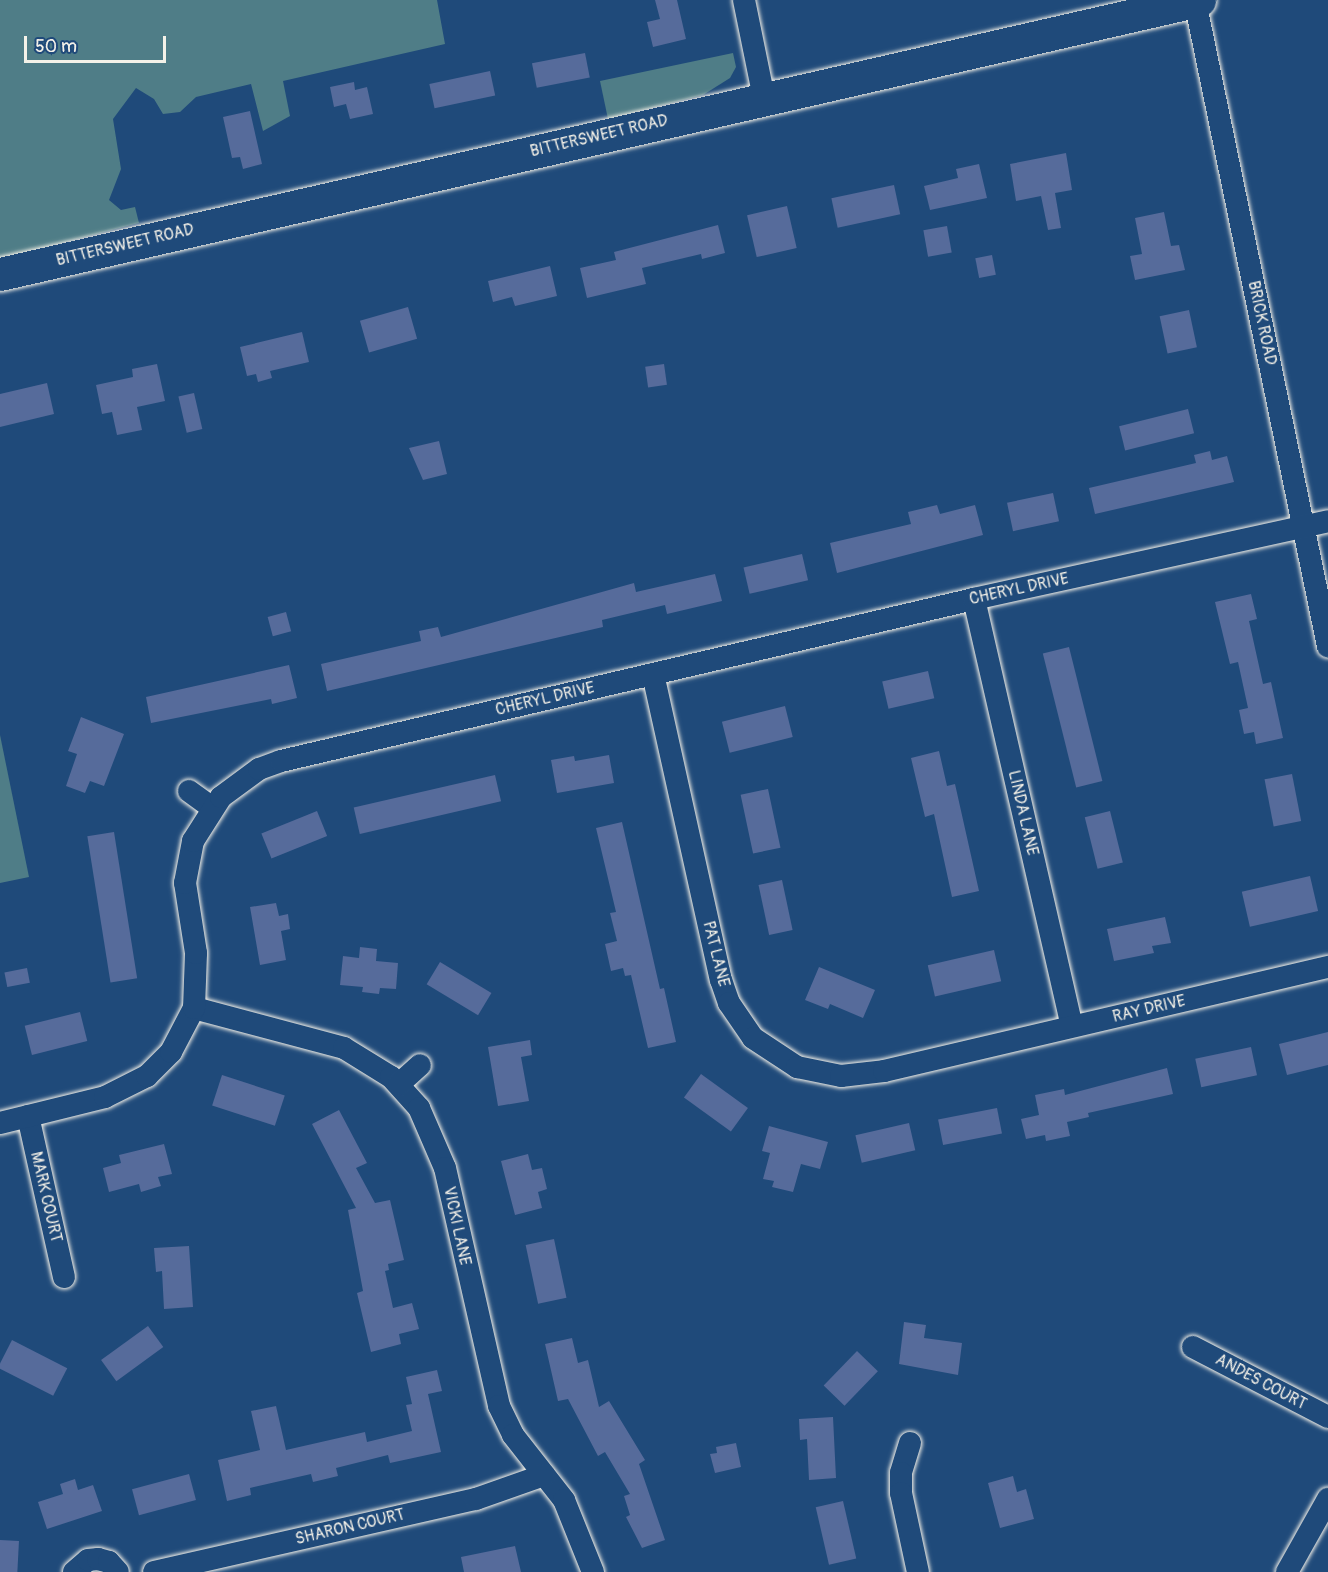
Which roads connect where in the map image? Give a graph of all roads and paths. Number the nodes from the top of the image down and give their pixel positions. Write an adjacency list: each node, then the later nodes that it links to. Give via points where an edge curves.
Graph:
1 (744, 0): 3 (street)
2 (1197, 0): 3 (street, BITTERSWEET ROAD); 6 (street, BRICK ROAD)
3 (764, 98): 4 (street, BITTERSWEET ROAD)
4 (0, 274)
5 (1328, 521): 6 (street, CHERYL DRIVE)
6 (1304, 527): 7 (street, CHERYL DRIVE); 8 (street, BRICK ROAD)
7 (975, 599): 9 (street, CHERYL DRIVE); 14 (street, LINDA LANE)
8 (1328, 645)
9 (653, 674): 11 (street, CHERYL DRIVE, via 281,760 239,781); 15 (street, PAT LANE, via 721,980 729,1004 753,1038 797,1067 841,1076 884,1071)
10 (189, 791): 11 (street)
11 (212, 808): 13 (street, CHERYL DRIVE, via 193,841 185,883 196,953)
12 (1328, 967): 14 (street, RAY DRIVE)
13 (194, 1008): 17 (street, VICKI LANE, via 344,1047); 18 (street, CHERYL DRIVE, via 171,1052 147,1076 105,1097)
14 (1072, 1026): 15 (street, RAY DRIVE)
15 (970, 1051)
16 (420, 1065): 17 (street)
17 (399, 1084): 24 (street, VICKI LANE, via 429,1126 445,1168 499,1406 513,1436)
18 (28, 1116): 19 (street, CHERYL DRIVE); 20 (street, MARK COURT)
19 (0, 1123)
20 (64, 1277)
21 (1193, 1347): 22 (street, ANDES COURT)
22 (1328, 1418)
23 (910, 1443): 30 (street, via 901,1473 901,1492)
24 (544, 1475): 28 (street, SHARON COURT, via 476,1499); 29 (street, VICKI LANE, via 572,1515)
25 (1328, 1499): 31 (street)
26 (74, 1572): 27 (street, via 88,1560 98,1558)
27 (118, 1572)
28 (154, 1572)
29 (593, 1572)
30 (918, 1572)
31 (1287, 1572)

